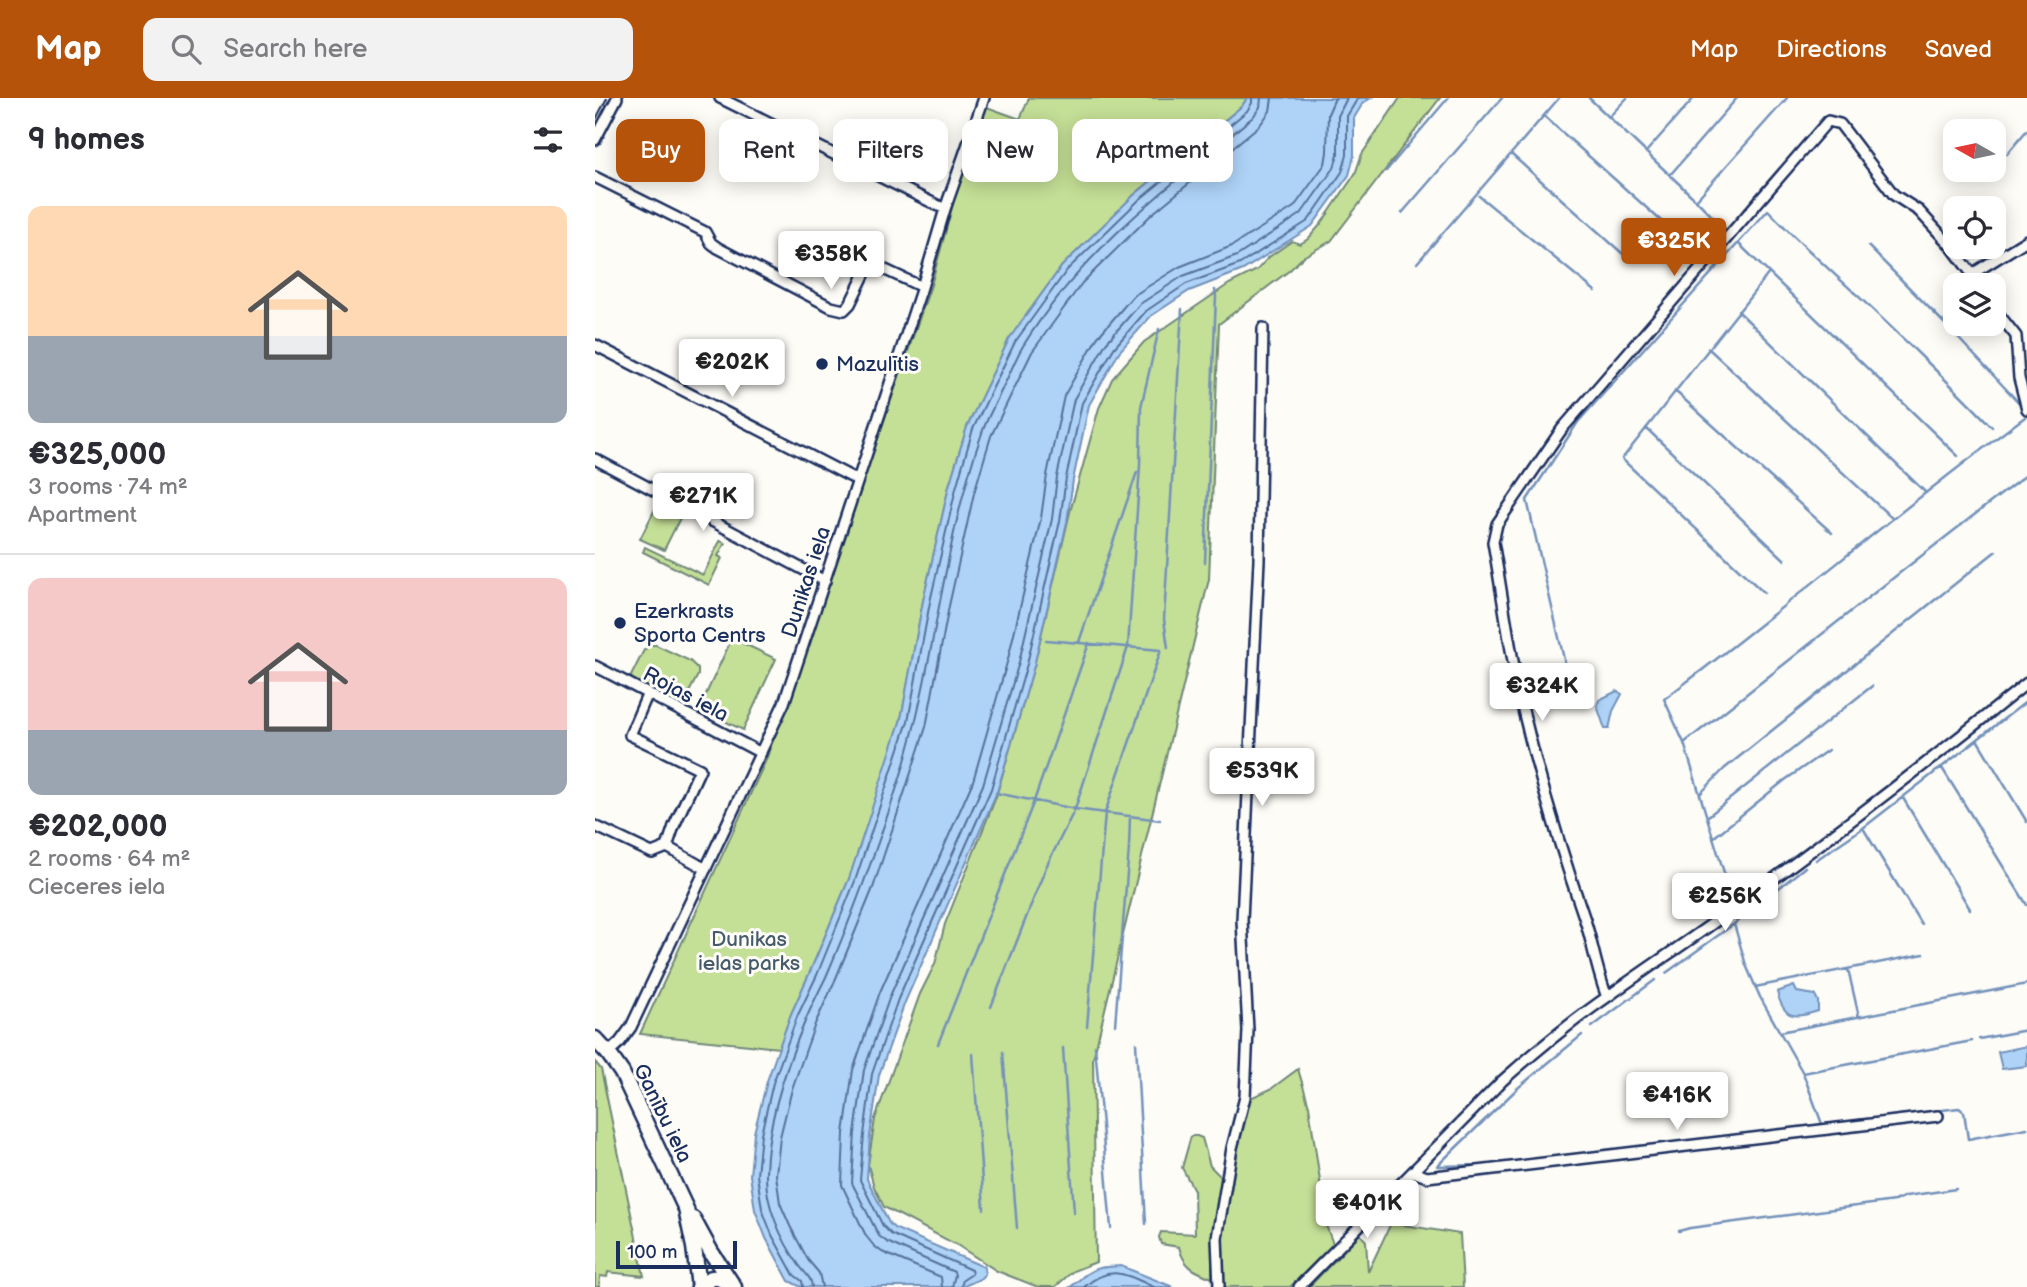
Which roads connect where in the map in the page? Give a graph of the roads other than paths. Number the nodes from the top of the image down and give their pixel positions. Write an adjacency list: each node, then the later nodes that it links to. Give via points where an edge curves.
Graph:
1 (617, 98): 4 (street)
2 (720, 98): 6 (street)
3 (984, 98): 6 (street, Dunikas iela)
4 (595, 140)
5 (595, 177): 10 (street, via 705,232 718,248 839,310 850,304 866,271 877,266)
6 (945, 209): 10 (street, Dunikas iela)
7 (2027, 240): 9 (street)
8 (1971, 273): 25 (street, via 1919,211 1894,195 1840,124 1828,121 1562,429 1497,524 1493,542 1523,708)
9 (1974, 273)
10 (922, 287): 16 (street, Dunikas iela)
11 (2006, 323): 14 (street, via 2016,336)
12 (1263, 328): 33 (street, via 1259,560 1242,920 1248,1030 1245,1097 1217,1238)
13 (595, 345): 16 (street)
14 (2027, 408)
15 (595, 459): 17 (street)
16 (857, 480): 17 (street, Dunikas iela)
17 (825, 581): 21 (street, Dunikas iela, via 784,703)
18 (595, 666): 20 (street, Rojas iela)
19 (2027, 683): 25 (street, via 1805,856)
20 (647, 693): 21 (street, Rojas iela); 23 (street, via 629,736 700,769)
21 (761, 753): 24 (street, Dunikas iela)
22 (595, 826): 23 (street, via 652,853)
23 (667, 847): 24 (street)
24 (705, 869): 27 (street, Dunikas iela, via 631,1027)
25 (1607, 997): 29 (street, via 1501,1081)
26 (595, 1040): 27 (highway, Ganību iela)
27 (608, 1053): 30 (highway, Ganību iela, via 622,1073)
28 (1938, 1116): 29 (street, via 1427,1177)
29 (1413, 1172): 34 (street)
30 (686, 1209): 31 (highway, Ganību iela); 32 (highway, Ganību iela)
31 (701, 1287): 32 (highway, via 713,1277)
32 (734, 1287)
33 (1219, 1287)
34 (1299, 1287)

